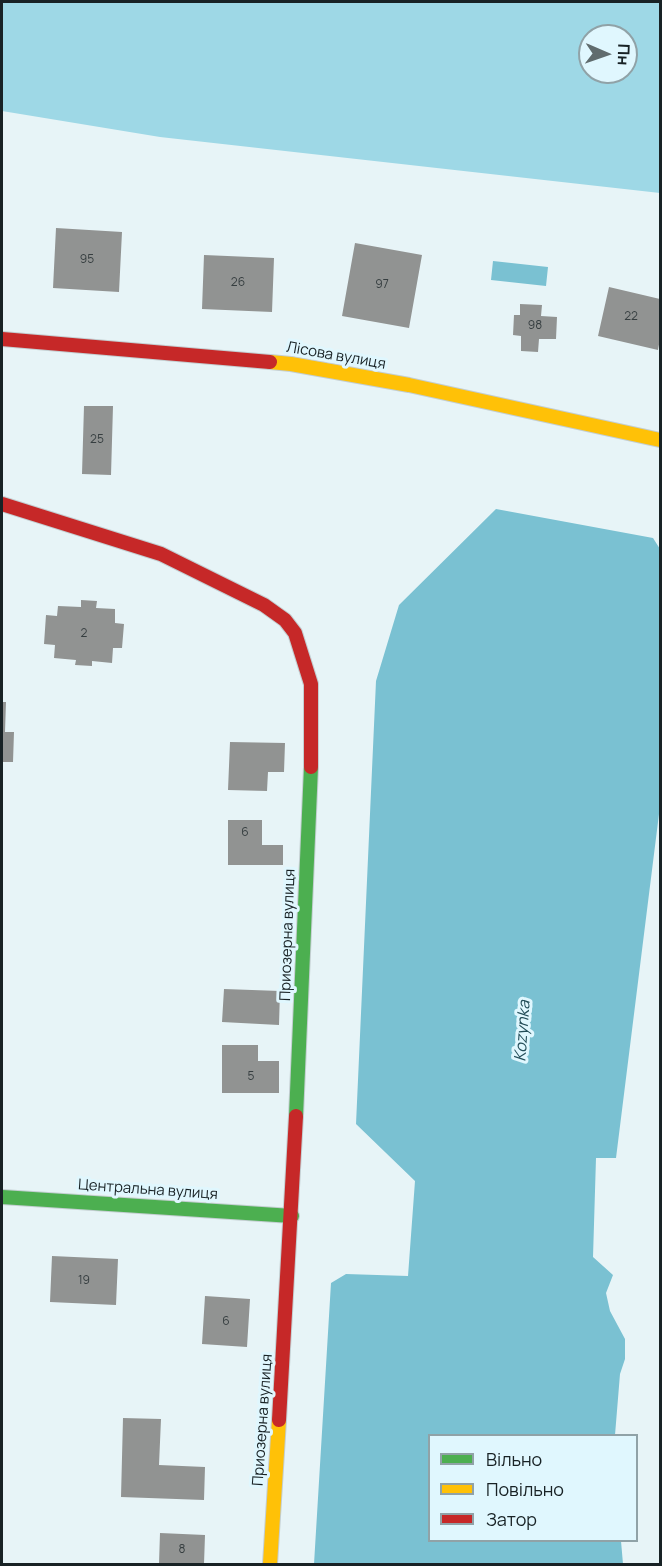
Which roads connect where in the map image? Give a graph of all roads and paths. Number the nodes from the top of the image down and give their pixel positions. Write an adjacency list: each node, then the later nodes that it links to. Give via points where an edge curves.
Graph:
1 (2, 339): 2 (street, Лісова вулиця, via 291,364)
2 (660, 440)
3 (2, 504): 5 (street, Приозерна вулиця, via 161,554 264,605 295,633 311,684 312,705)
4 (2, 1197): 5 (street, Центральна вулиця)
5 (292, 1216): 6 (street, Приозерна вулиця)
6 (270, 1564)

